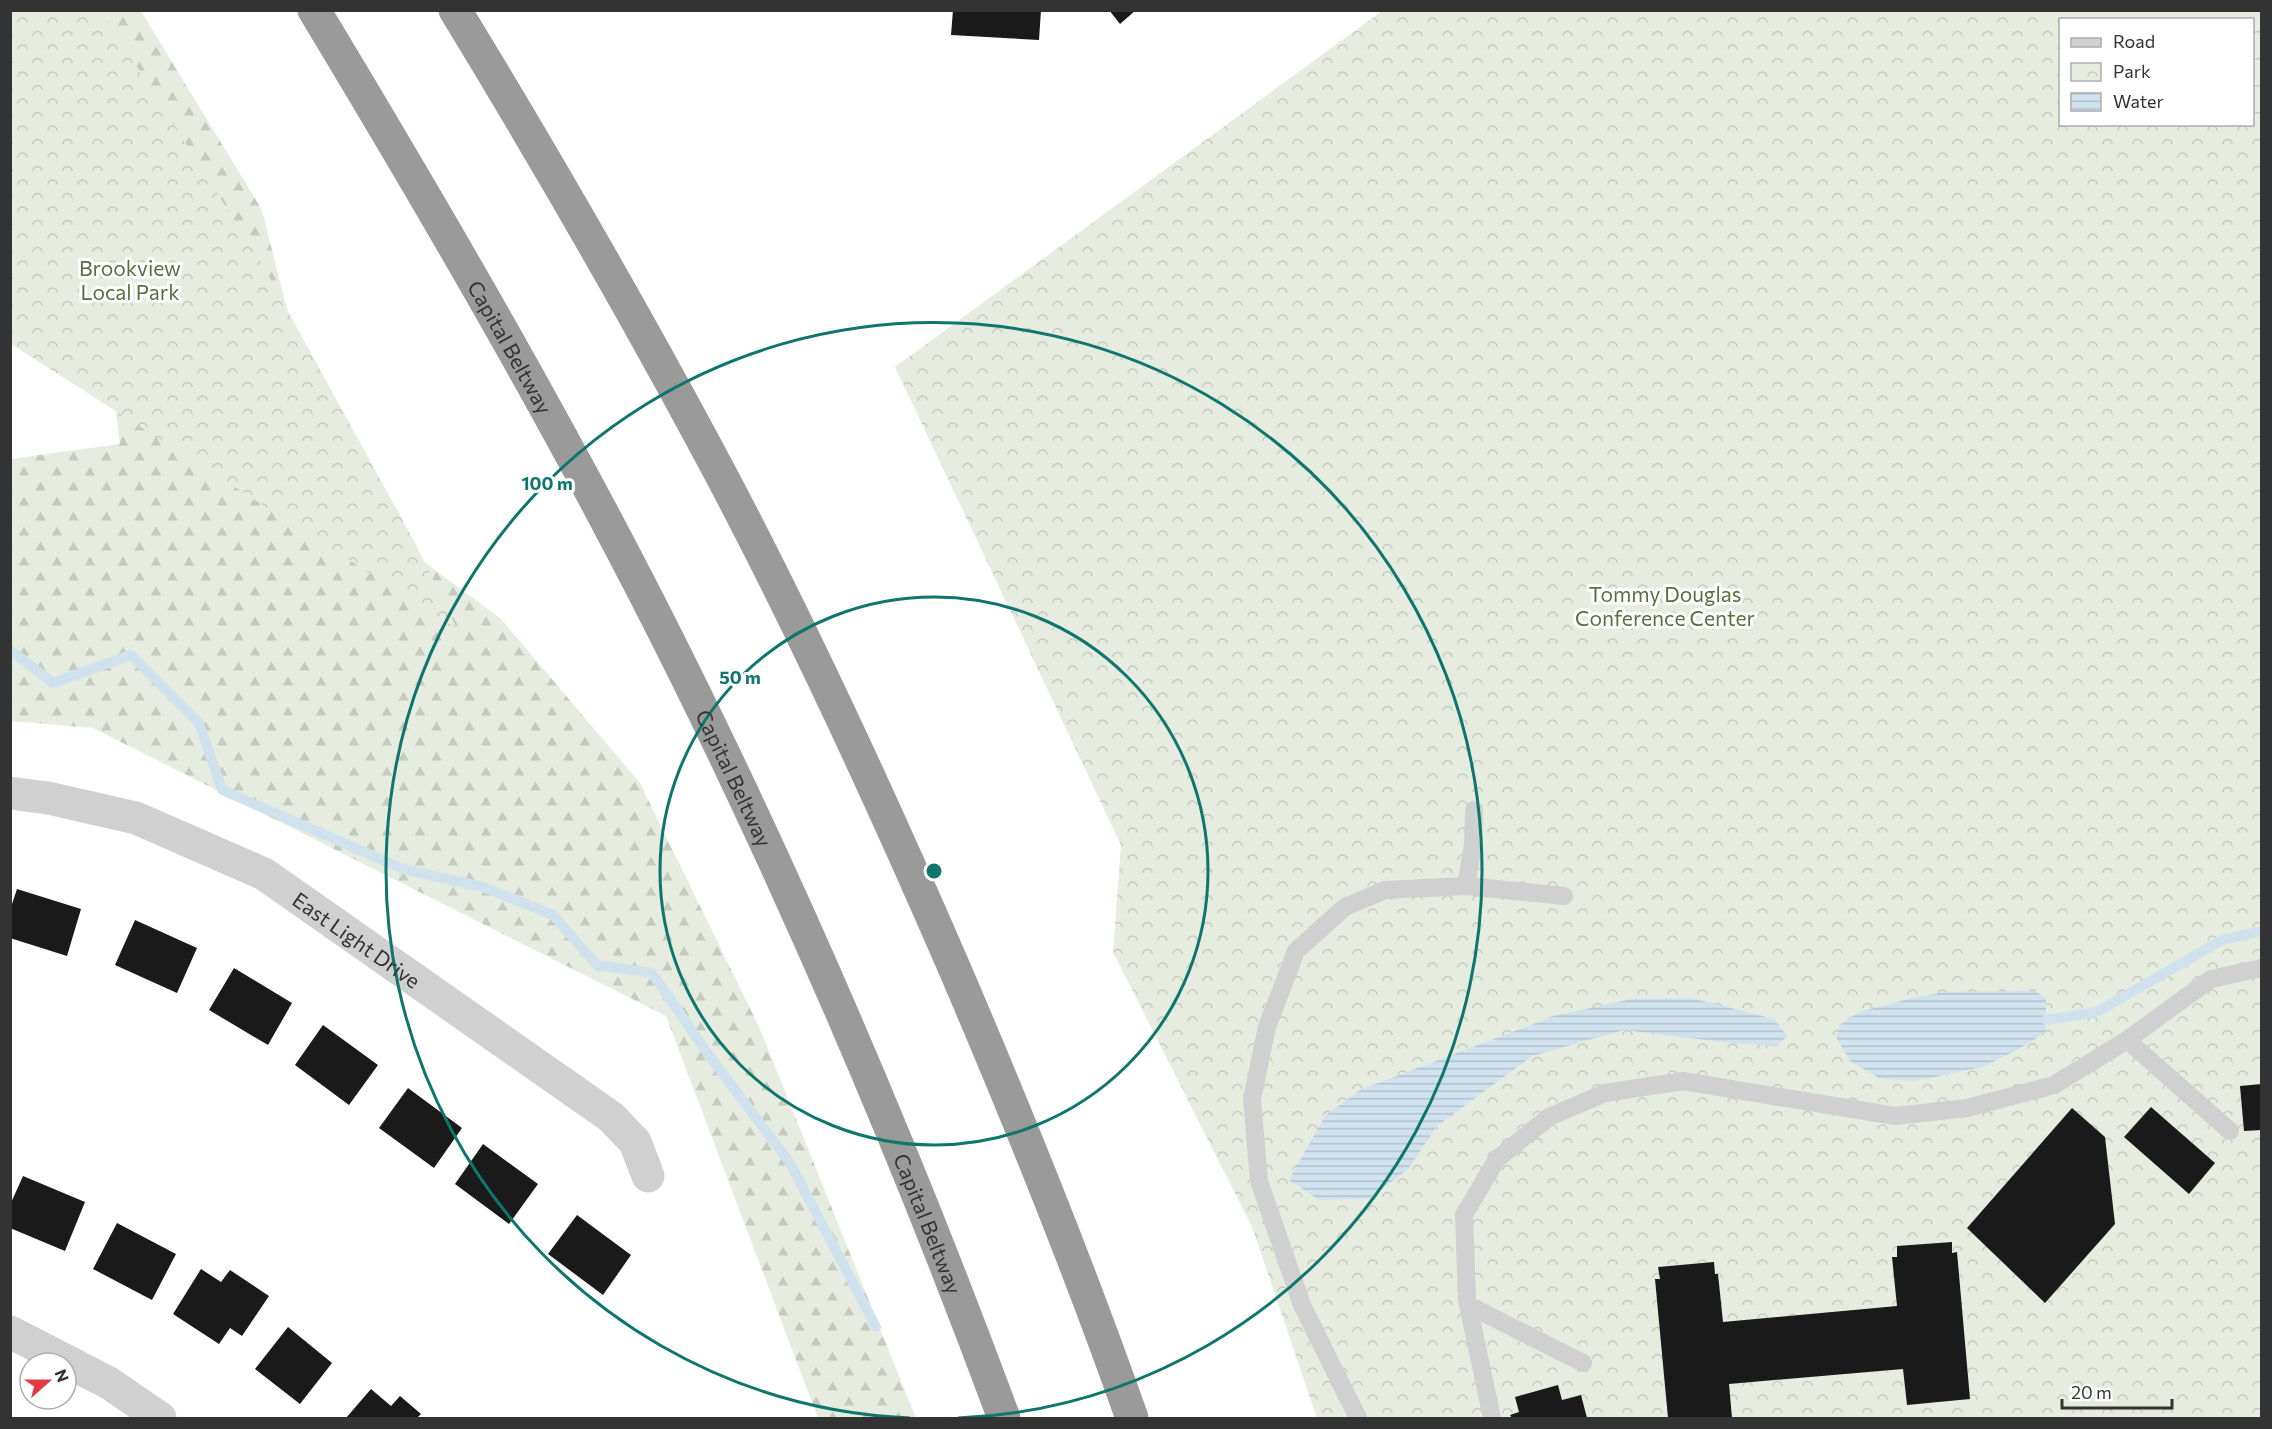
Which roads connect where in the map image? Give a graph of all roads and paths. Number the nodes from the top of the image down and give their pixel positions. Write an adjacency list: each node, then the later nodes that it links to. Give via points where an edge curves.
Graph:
1 (314, 10): 15 (highway, Capital Beltway, via 509,340 687,677 759,827 903,1158)
2 (455, 10): 16 (highway, via 615,279 806,642 870,777 1016,1112)
3 (10, 793): 10 (street, East Light Drive, via 136,818 264,874 611,1117 635,1142)
4 (1474, 810): 5 (lane)
5 (1466, 886): 6 (lane); 17 (lane, via 1385,890 1345,907 1296,951 1267,1027 1252,1099 1259,1181 1302,1305)
6 (1564, 896)
7 (2262, 968): 8 (lane, via 2211,979)
8 (2127, 1040): 9 (lane); 11 (lane, via 2054,1085 1967,1108 1895,1116 1683,1081 1605,1093 1549,1117 1497,1159 1464,1215)
9 (2230, 1131)
10 (648, 1176)
11 (1468, 1305): 13 (lane); 18 (lane)
12 (10, 1332): 14 (street, via 109,1383)
13 (1583, 1363)
14 (160, 1419)
15 (1004, 1419)
16 (1132, 1419)
17 (1358, 1419)
18 (1492, 1419)

